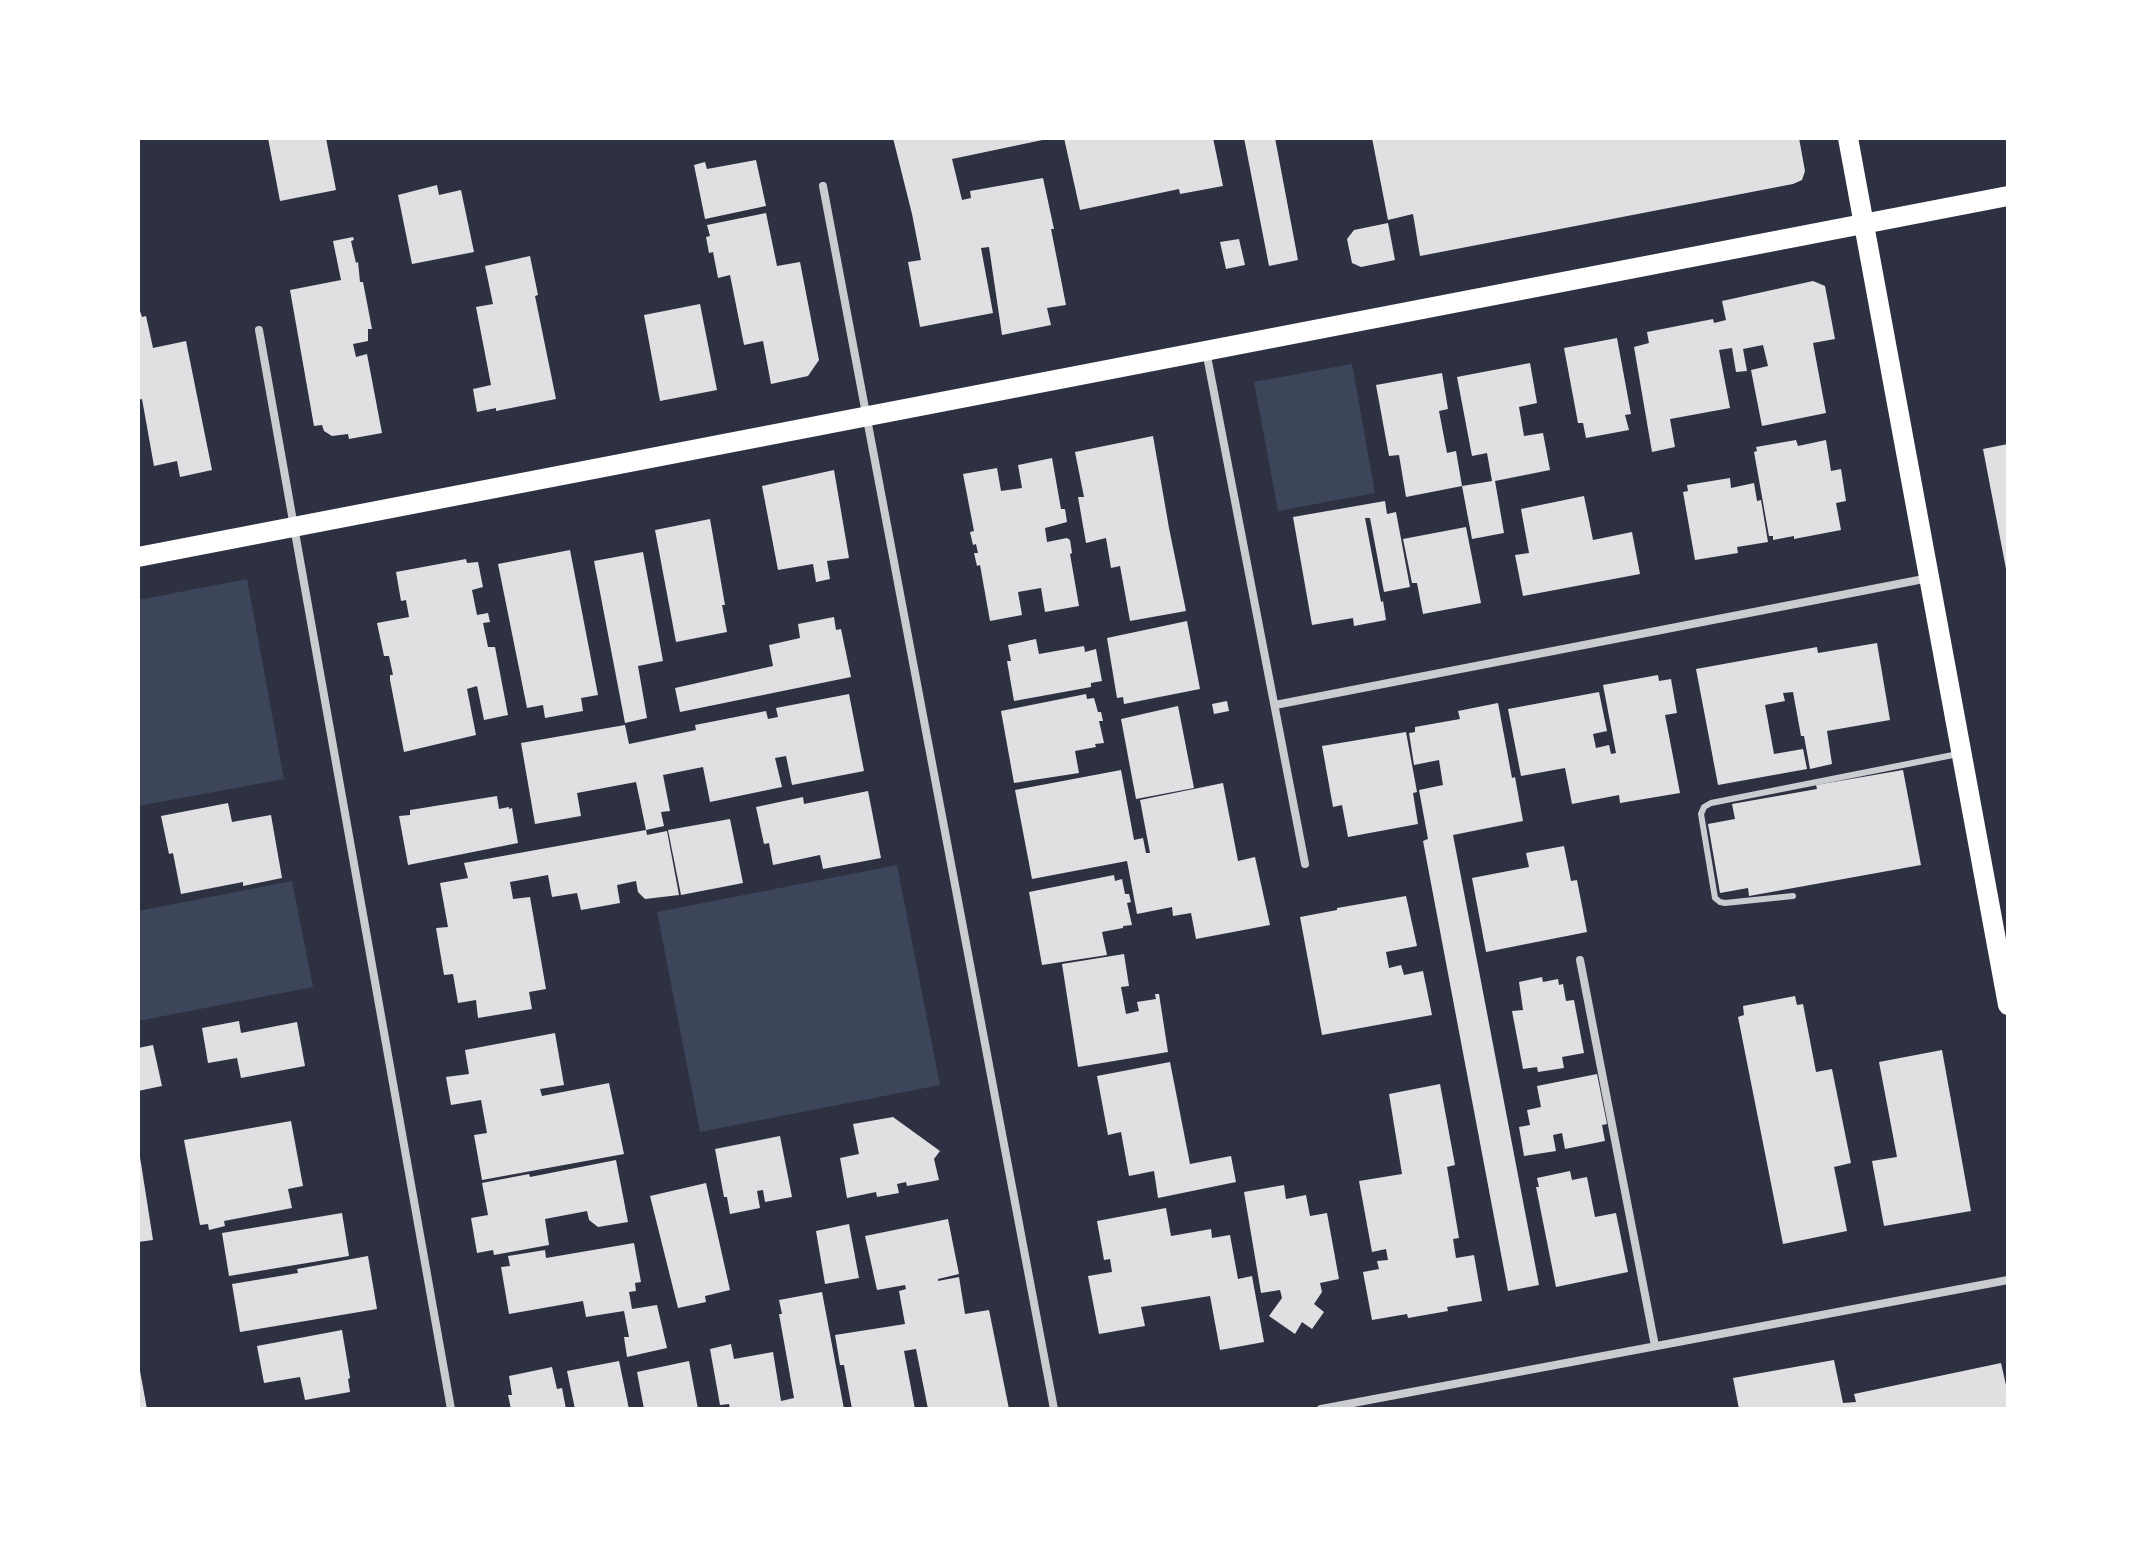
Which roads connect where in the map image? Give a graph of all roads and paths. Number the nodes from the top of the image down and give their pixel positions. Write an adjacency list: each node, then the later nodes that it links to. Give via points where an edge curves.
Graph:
1 (1848, 138): 4 (main road)
2 (823, 186): 7 (street)
3 (2008, 196): 4 (main road)
4 (1864, 224): 6 (main road); 10 (main road)
5 (259, 330): 8 (street)
6 (1205, 350): 7 (main road); 11 (street)
7 (867, 416): 8 (main road); 20 (street)
8 (294, 527): 9 (main road); 19 (street)
9 (138, 557)
10 (1929, 578): 11 (street); 12 (main road)
11 (1275, 705): 13 (street)
12 (1961, 753): 14 (lane, via 1704,807 1715,898 1725,903); 16 (main road)
13 (1305, 864)
14 (1793, 896)
15 (1580, 960): 18 (street)
16 (2008, 1005)
17 (2008, 1280): 18 (street)
18 (1655, 1346): 21 (street)
19 (451, 1409)
20 (1054, 1409)
21 (1321, 1409)

